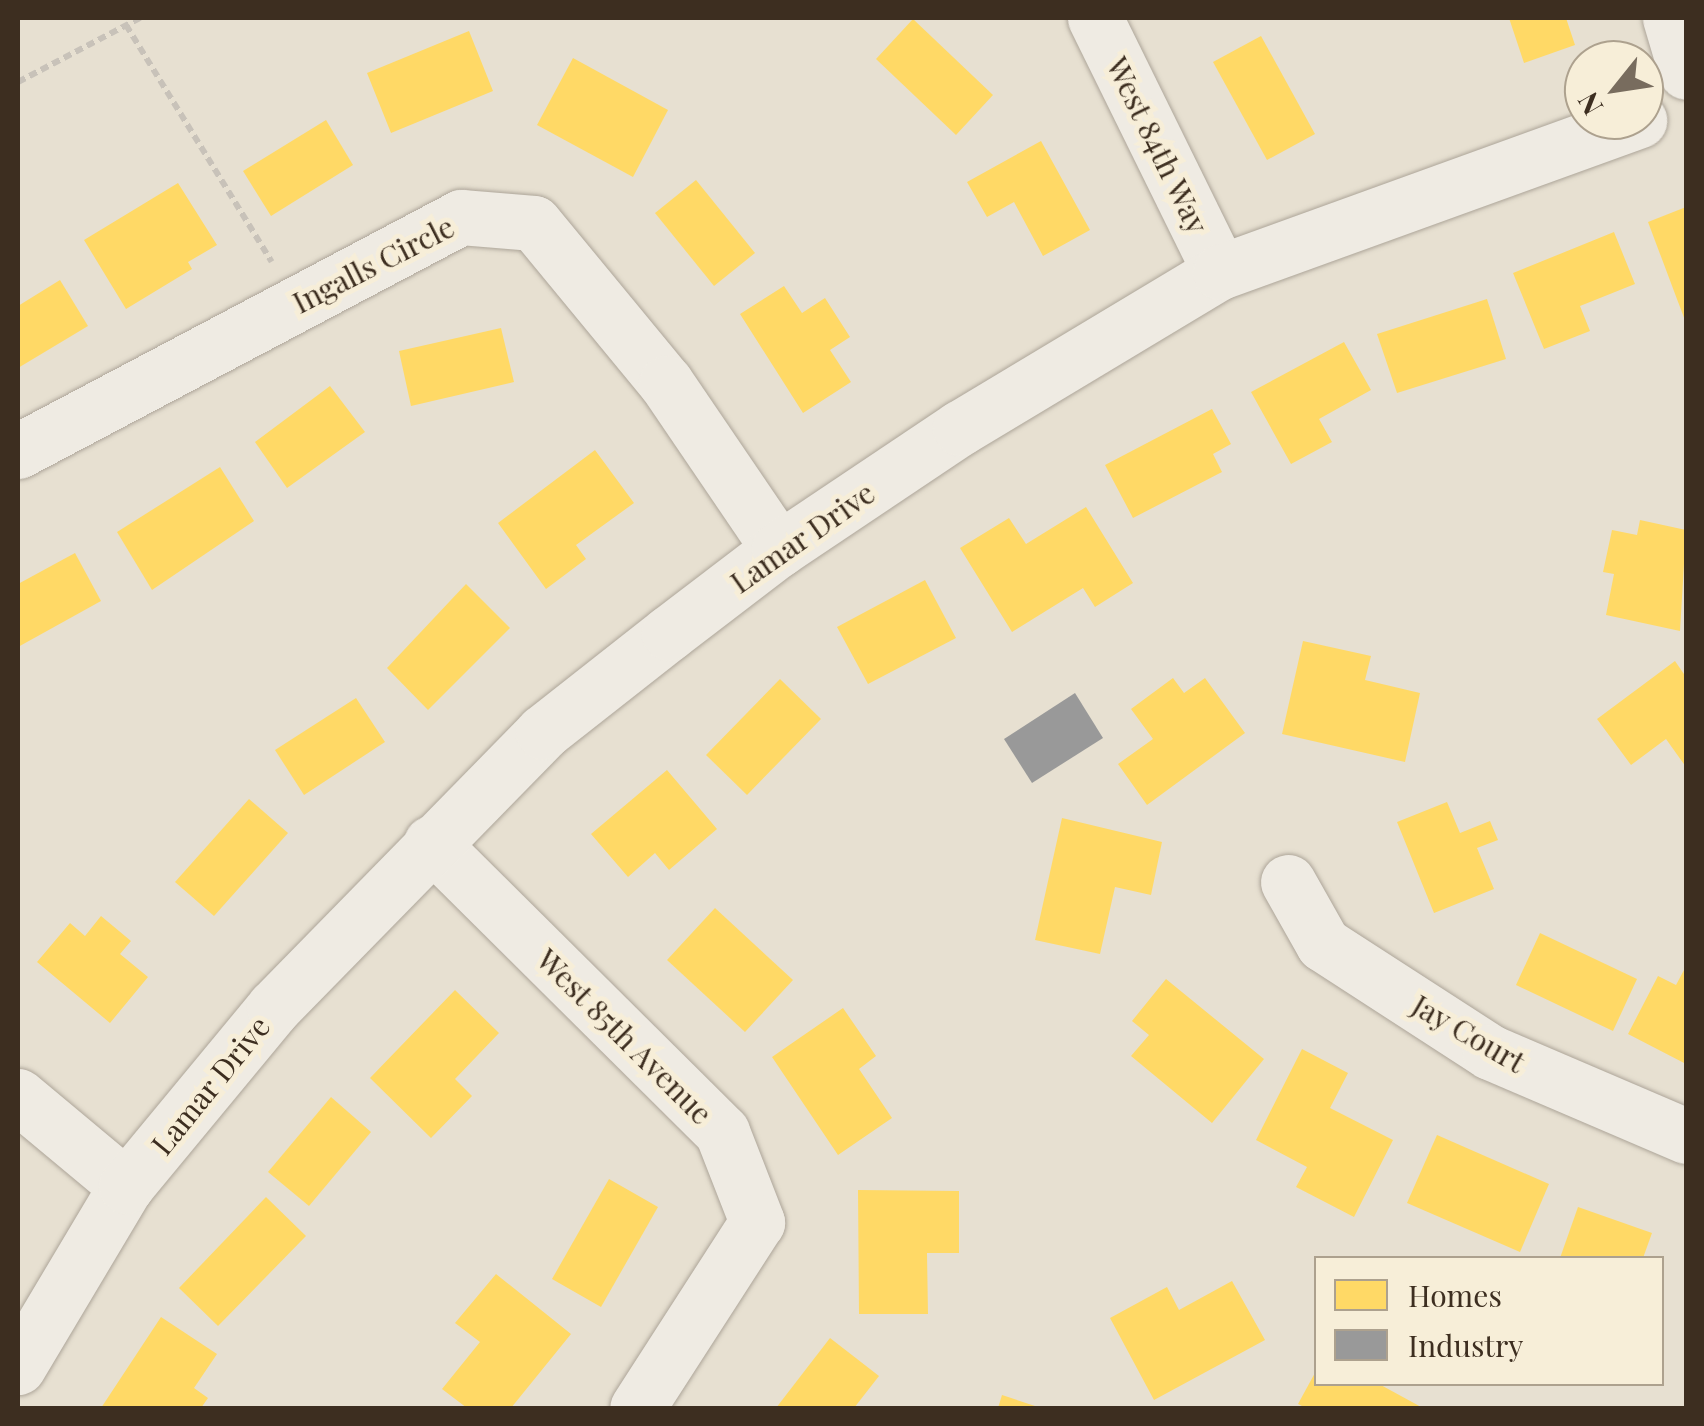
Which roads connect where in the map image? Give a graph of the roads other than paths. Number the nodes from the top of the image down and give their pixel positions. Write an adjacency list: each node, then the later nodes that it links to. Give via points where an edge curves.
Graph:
1 (1096, 18): 5 (street, West 84th Way)
2 (1670, 18): 3 (street)
3 (1686, 72)
4 (1583, 140): 5 (street, Lamar Drive)
5 (1220, 272): 7 (street, Lamar Drive, via 960,428)
6 (18, 451): 7 (street, Ingalls Circle, via 462,217 534,222 666,383)
7 (779, 549): 8 (street, Lamar Drive, via 543,732)
8 (431, 843): 12 (street, Lamar Drive, via 274,1007); 14 (street, West 85th Avenue, via 722,1132 757,1222)
9 (1288, 882): 11 (street, Jay Court, via 1323,944 1490,1052)
10 (18, 1096): 12 (street)
11 (1686, 1136)
12 (126, 1186): 13 (street, Lamar Drive)
13 (18, 1368)
14 (637, 1408)

